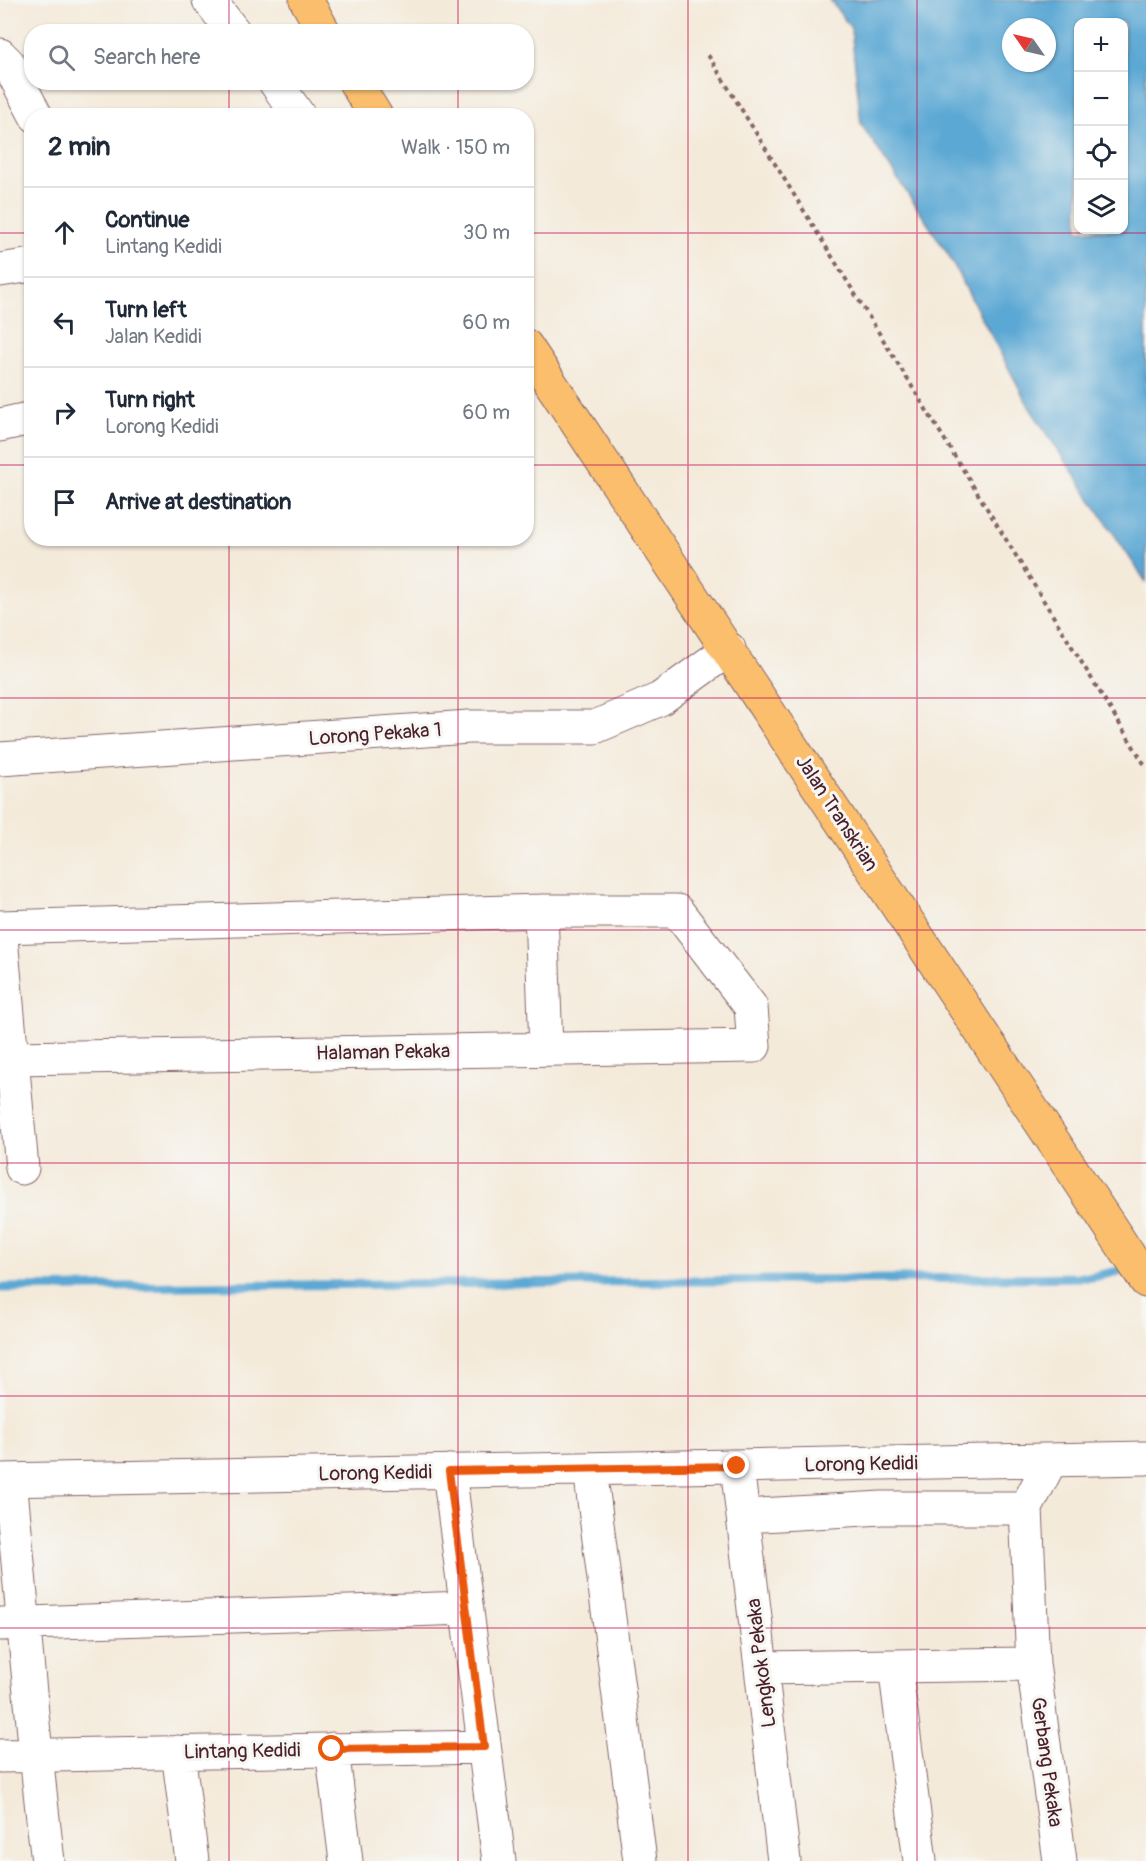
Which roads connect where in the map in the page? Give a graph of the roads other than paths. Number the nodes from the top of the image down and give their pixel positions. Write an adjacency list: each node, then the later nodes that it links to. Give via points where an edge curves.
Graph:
1 (209, 0): 3 (street)
2 (306, 0): 4 (main road)
3 (228, 24)
4 (320, 24)
5 (0, 55): 8 (street)
6 (281, 90): 9 (street)
7 (360, 90): 10 (main road)
8 (32, 108)
9 (293, 108)
10 (371, 108)
11 (24, 266): 12 (street)
12 (0, 270)
13 (534, 358): 16 (main road, Jalan Transkrian)
14 (24, 420): 15 (street)
15 (0, 425)
16 (729, 649): 17 (street, Lorong Pekaka 1, via 660,699 595,727 469,727); 23 (main road, Jalan Transkrian)
17 (0, 759)
18 (541, 911): 19 (street); 20 (street); 20 (street, Halaman Pekaka, via 677,911 750,1006 754,1046)
19 (0, 927): 21 (street)
20 (546, 1049): 21 (street, Halaman Pekaka)
21 (12, 1058): 22 (street)
22 (22, 1168)
23 (1146, 1281)
24 (1146, 1458): 25 (street, Lorong Kedidi)
25 (1051, 1460): 26 (street, Lorong Kedidi); 30 (street)
26 (737, 1466): 27 (street, Lorong Kedidi); 31 (street, Lengkok Pekaka)
27 (590, 1469): 28 (street, Lorong Kedidi); 46 (street)
28 (449, 1471): 29 (street, Lorong Kedidi); 32 (street)
29 (5, 1480): 33 (street)
30 (1026, 1508): 31 (street, via 882,1508); 34 (street, Gerbang Pekaka)
31 (744, 1516): 36 (street, Lengkok Pekaka)
32 (466, 1608): 33 (street); 37 (street)
33 (13, 1624): 40 (street)
34 (1033, 1664): 35 (street); 49 (street, Gerbang Pekaka)
35 (895, 1666): 36 (street); 48 (street)
36 (761, 1668): 47 (street, Lengkok Pekaka)
37 (484, 1747): 38 (street, Lintang Kedidi); 45 (street)
38 (332, 1749): 39 (street, Lintang Kedidi); 44 (street)
39 (178, 1752): 40 (street, Lintang Kedidi); 43 (street)
40 (35, 1755): 41 (street, Lintang Kedidi); 42 (street)
41 (0, 1756)
42 (48, 1861)
43 (192, 1861)
44 (346, 1861)
45 (499, 1861)
46 (640, 1861)
47 (784, 1861)
48 (920, 1861)
49 (1060, 1861)

